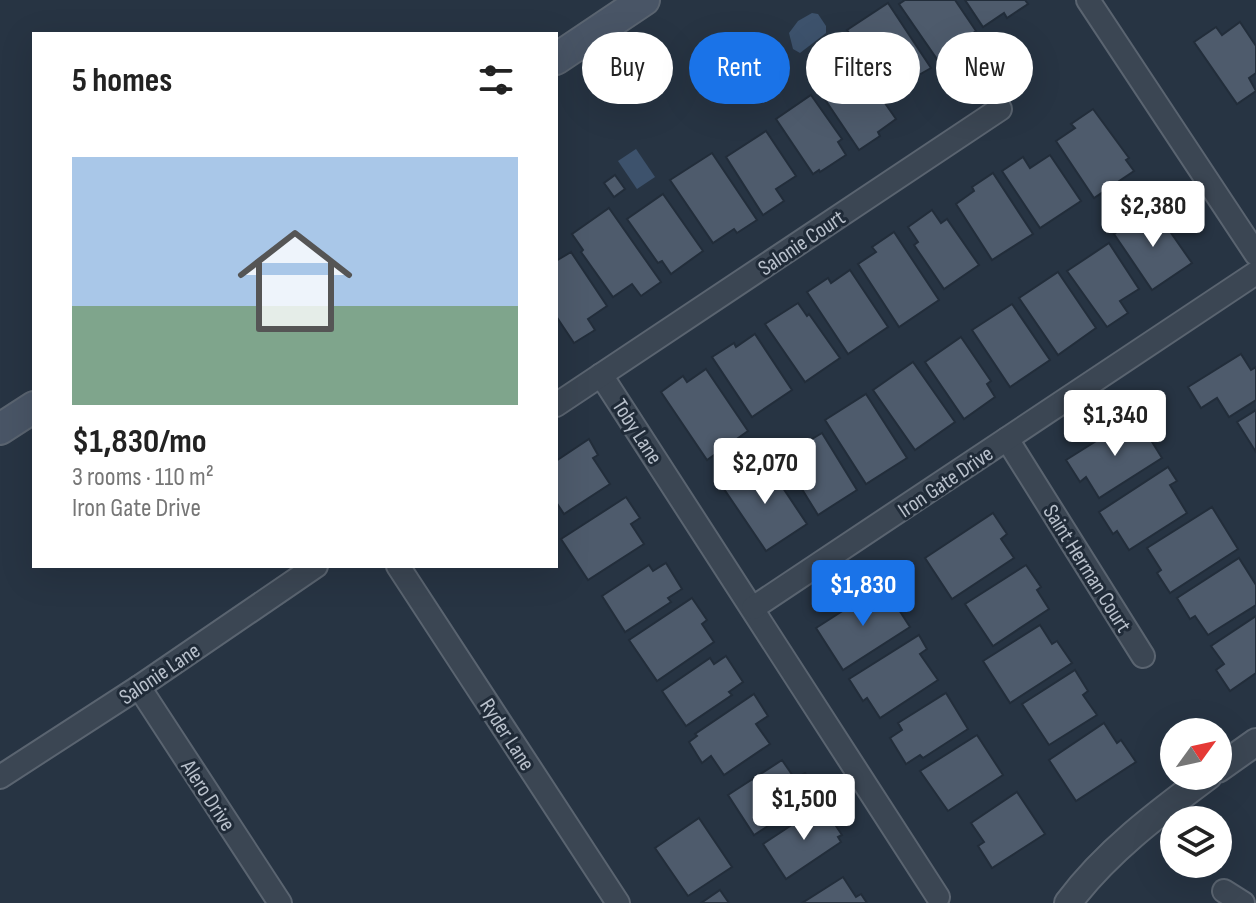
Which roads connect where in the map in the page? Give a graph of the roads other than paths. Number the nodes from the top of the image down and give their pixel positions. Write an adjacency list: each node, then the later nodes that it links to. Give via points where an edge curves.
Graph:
1 (644, 0): 3 (main road)
2 (1088, 0): 5 (street)
3 (558, 58)
4 (1000, 109): 7 (street, Salonie Court)
5 (1256, 254)
6 (1256, 273): 11 (street, Iron Gate Drive)
7 (601, 375): 8 (street); 14 (street, Toby Lane)
8 (558, 404)
9 (32, 408): 10 (main road)
10 (0, 429)
11 (1007, 439): 14 (street, Iron Gate Drive); 15 (street, Saint Herman Court)
12 (313, 568): 16 (street, Salonie Lane)
13 (399, 568): 24 (street, Ryder Lane)
14 (753, 608): 22 (street, Toby Lane)
15 (1143, 656)
16 (139, 687): 19 (street, Salonie Lane); 23 (street, Alero Drive)
17 (1256, 742): 18 (street)
18 (1232, 759)
19 (0, 777)
20 (1190, 790): 25 (street, via 1090,873)
21 (1224, 891): 26 (street)
22 (938, 897)
23 (280, 903)
24 (618, 903)
25 (1068, 903)
26 (1243, 903)

